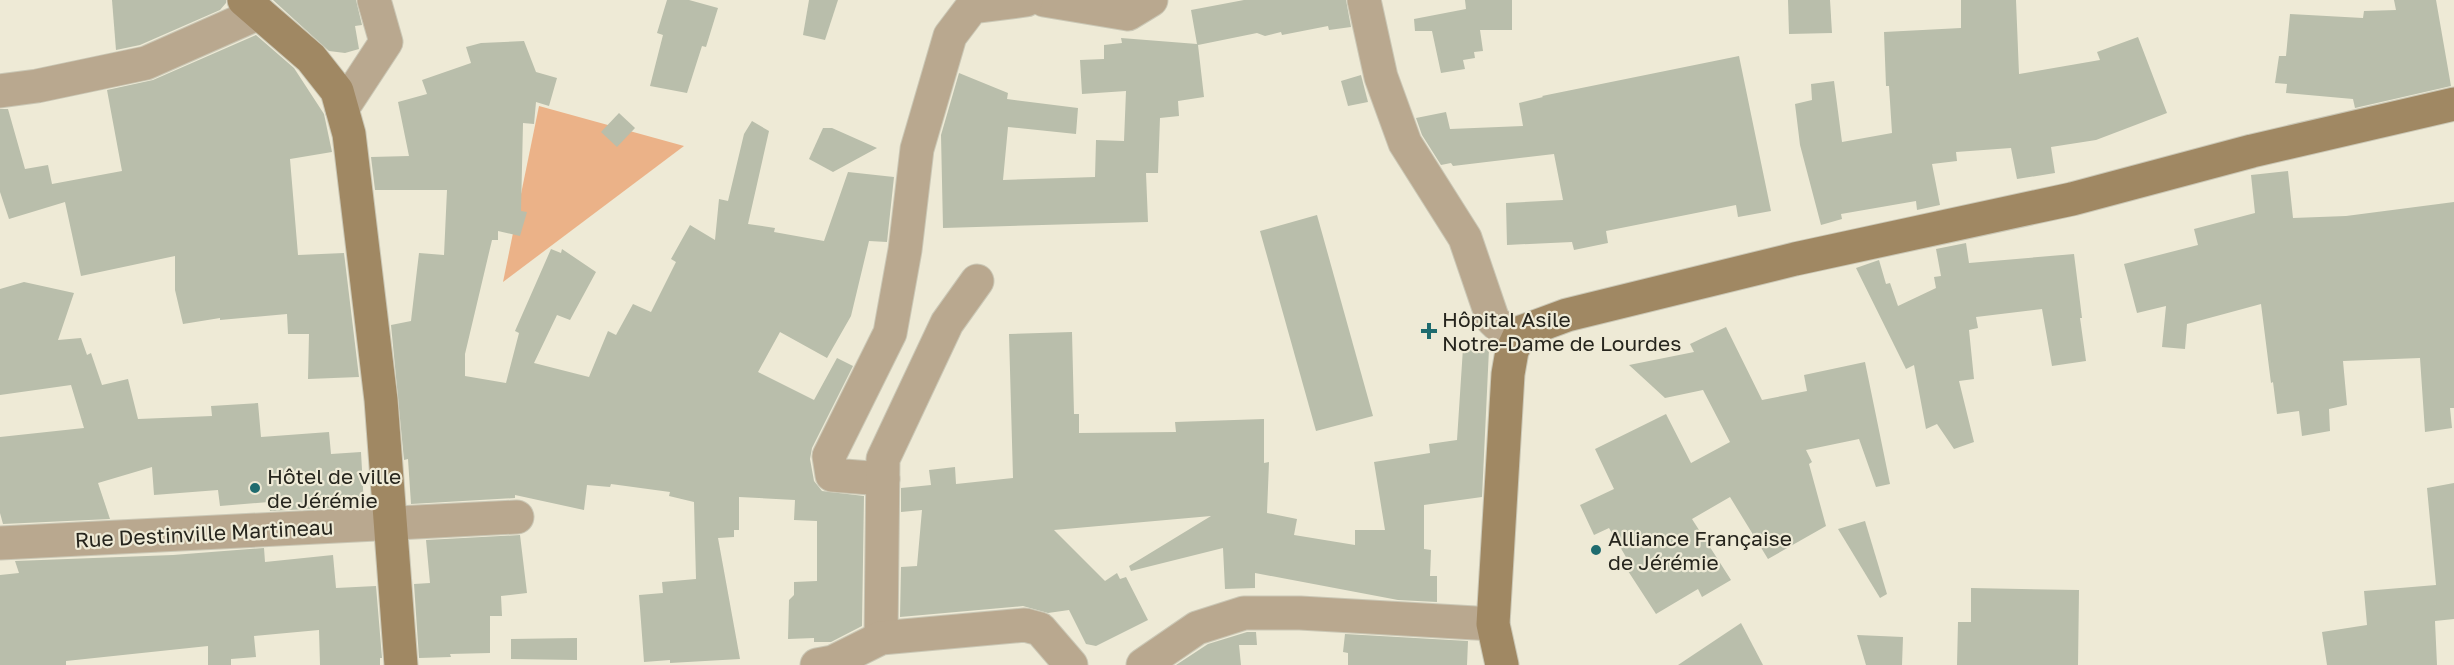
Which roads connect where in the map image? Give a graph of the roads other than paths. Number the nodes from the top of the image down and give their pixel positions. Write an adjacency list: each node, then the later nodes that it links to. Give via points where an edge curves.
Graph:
1 (374, 0): 9 (street, via 387,42)
2 (1026, 0): 12 (street, via 972,7 950,36 917,148 890,333 829,456 832,475)
3 (1044, 0): 4 (street, via 1128,14)
4 (1151, 0)
5 (1364, 0): 11 (street, via 1381,77 1406,142 1466,238 1493,320)
6 (252, 7): 7 (street, via 146,63); 9 (street, via 311,58 337,91)
7 (0, 91)
8 (2454, 104): 11 (street, via 2252,151 2072,199 1795,259 1567,315 1521,332)
9 (342, 109): 14 (street, via 349,134 381,400)
10 (977, 281): 12 (street, via 947,322 883,459)
11 (1516, 342): 16 (street, via 1508,374)
12 (883, 479): 17 (street)
13 (517, 517): 14 (street, Rue Destinville Martineau)
14 (391, 524): 15 (street, Rue Destinville Martineau); 18 (street)
15 (0, 543)
16 (1493, 624): 21 (street, via 1244,613 1197,628); 22 (street)
17 (881, 638): 19 (street, via 833,662); 20 (street, via 1025,626 1040,629)
18 (401, 665)
19 (817, 665)
20 (1071, 665)
21 (1143, 665)
22 (1502, 665)

